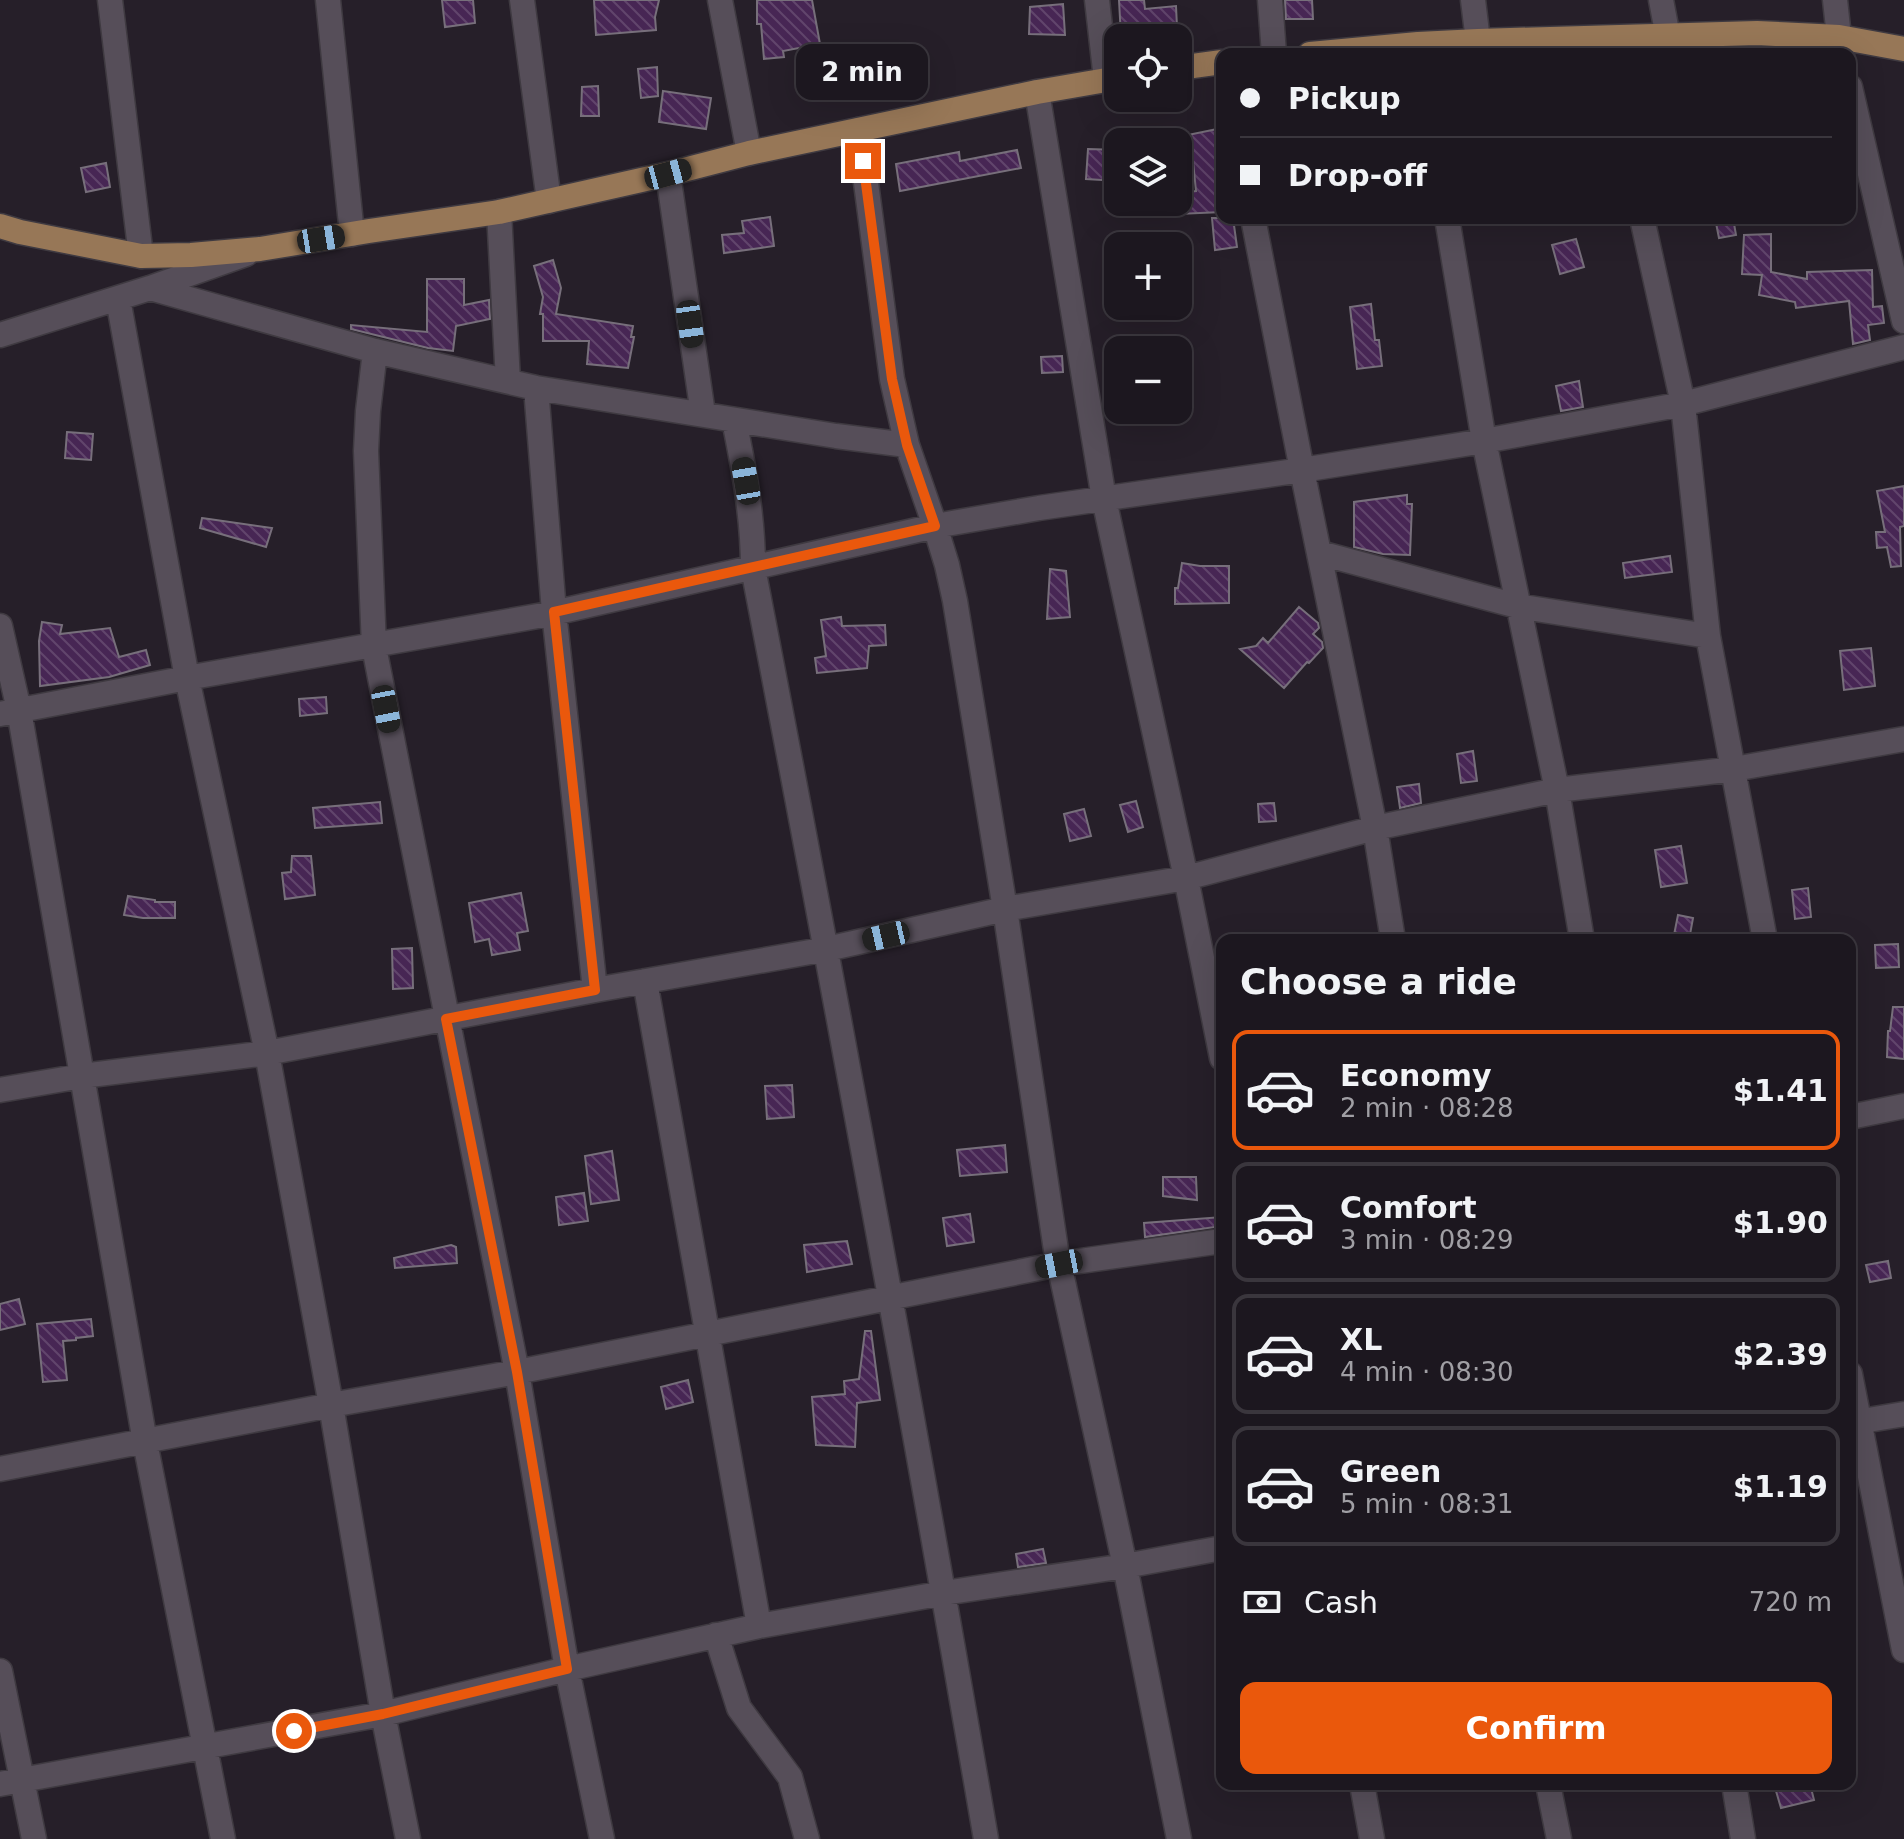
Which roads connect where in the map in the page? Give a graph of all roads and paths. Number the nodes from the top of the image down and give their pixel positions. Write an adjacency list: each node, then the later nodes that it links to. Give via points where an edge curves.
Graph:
1 (110, 0): 34 (street)
2 (328, 0): 32 (street)
3 (522, 0): 26 (street)
4 (720, 0): 24 (street)
5 (1097, 0): 10 (street)
6 (1270, 0): 15 (street)
7 (1473, 0): 12 (street)
8 (1661, 0): 11 (street)
9 (1835, 0): 14 (street)
10 (1104, 36)
11 (1668, 37): 13 (main road); 14 (main road, via 1757,33)
12 (1478, 41): 13 (main road); 16 (main road)
13 (1604, 46)
14 (1840, 46): 17 (main road)
15 (1274, 48)
16 (1426, 48)
17 (1904, 49)
18 (1216, 63): 19 (main road)
19 (1192, 66)
20 (1104, 79): 21 (main road)
21 (1037, 92): 23 (main road); 49 (street)
22 (1856, 113): 37 (street)
23 (859, 130): 24 (main road); 47 (street, via 892,379)
24 (749, 153): 25 (main road)
25 (668, 174): 26 (main road); 44 (street)
26 (549, 201): 27 (main road)
27 (499, 212): 32 (main road); 41 (street)
28 (1254, 224): 48 (street)
29 (1448, 224): 46 (street)
30 (1643, 224): 43 (street)
31 (0, 226): 34 (main road)
32 (352, 234): 33 (main road)
33 (260, 249): 34 (main road); 35 (street)
34 (141, 256)
35 (150, 288): 36 (street); 40 (street)
36 (118, 299): 38 (street); 58 (street)
37 (1904, 321)
38 (0, 335)
39 (1904, 347): 43 (street)
40 (375, 351): 41 (street); 57 (street, via 366,451)
41 (508, 381): 42 (street)
42 (536, 388): 44 (street); 54 (street)
43 (1683, 404): 46 (street); 56 (street)
44 (703, 414): 45 (street)
45 (734, 420): 47 (street); 52 (street, via 750,504)
46 (1484, 441): 48 (street); 53 (street)
47 (907, 445): 50 (street)
48 (1302, 470): 49 (street); 51 (street)
49 (1104, 499): 50 (street); 64 (street)
50 (935, 526): 52 (street); 65 (street, via 955,601)
51 (1320, 553): 53 (street); 63 (street)
52 (753, 568): 54 (street); 69 (street)
53 (1517, 606): 56 (street); 62 (street)
54 (554, 612): 57 (street); 71 (street)
55 (0, 626): 59 (street)
56 (1708, 636): 61 (street)
57 (374, 647): 58 (street); 72 (street)
58 (187, 678): 59 (street); 74 (street)
59 (10, 712): 75 (street)
60 (1904, 739): 61 (street)
61 (1734, 769): 62 (street); 68 (street)
62 (1557, 790): 63 (street); 67 (street)
63 (1375, 828): 64 (street); 66 (street)
64 (1186, 878): 65 (street); 73 (street)
65 (1005, 909): 69 (street); 80 (street)
66 (1392, 934)
67 (1581, 934)
68 (1764, 934)
69 (827, 949): 70 (street); 81 (street)
70 (645, 981): 71 (street); 82 (street)
71 (595, 990): 72 (street)
72 (446, 1019): 74 (street); 83 (street)
73 (1216, 1028)
74 (267, 1053): 75 (street); 84 (street)
75 (82, 1076): 76 (street); 88 (street)
76 (0, 1090)
77 (1904, 1106): 78 (street)
78 (1856, 1116)
79 (1216, 1242): 80 (street)
80 (1059, 1264): 81 (street); 91 (street)
81 (890, 1298): 82 (street); 92 (street)
82 (707, 1333): 83 (street); 93 (street)
83 (517, 1372): 84 (street); 96 (street)
84 (331, 1405): 88 (street); 98 (street)
85 (1904, 1414): 86 (street)
86 (1856, 1422)
87 (1856, 1426): 95 (street)
88 (145, 1442): 89 (street); 99 (street)
89 (0, 1469)
90 (1216, 1549): 91 (street)
91 (1125, 1566): 92 (street); 110 (street)
92 (944, 1593): 93 (street); 109 (street)
93 (759, 1626): 94 (street)
94 (716, 1635): 96 (street); 108 (street, via 739,1708 790,1777)
95 (1903, 1637)
96 (567, 1669): 98 (street); 107 (street)
97 (0, 1671): 100 (street)
98 (383, 1714): 99 (street); 106 (street)
99 (205, 1748): 100 (street); 105 (street)
100 (10, 1782): 104 (street)
101 (1363, 1790): 111 (street)
102 (1549, 1790): 112 (street)
103 (1735, 1790): 113 (street)
104 (34, 1839)
105 (223, 1839)
106 (408, 1839)
107 (602, 1839)
108 (807, 1839)
109 (986, 1839)
110 (1179, 1839)
111 (1372, 1839)
112 (1559, 1839)
113 (1743, 1839)

